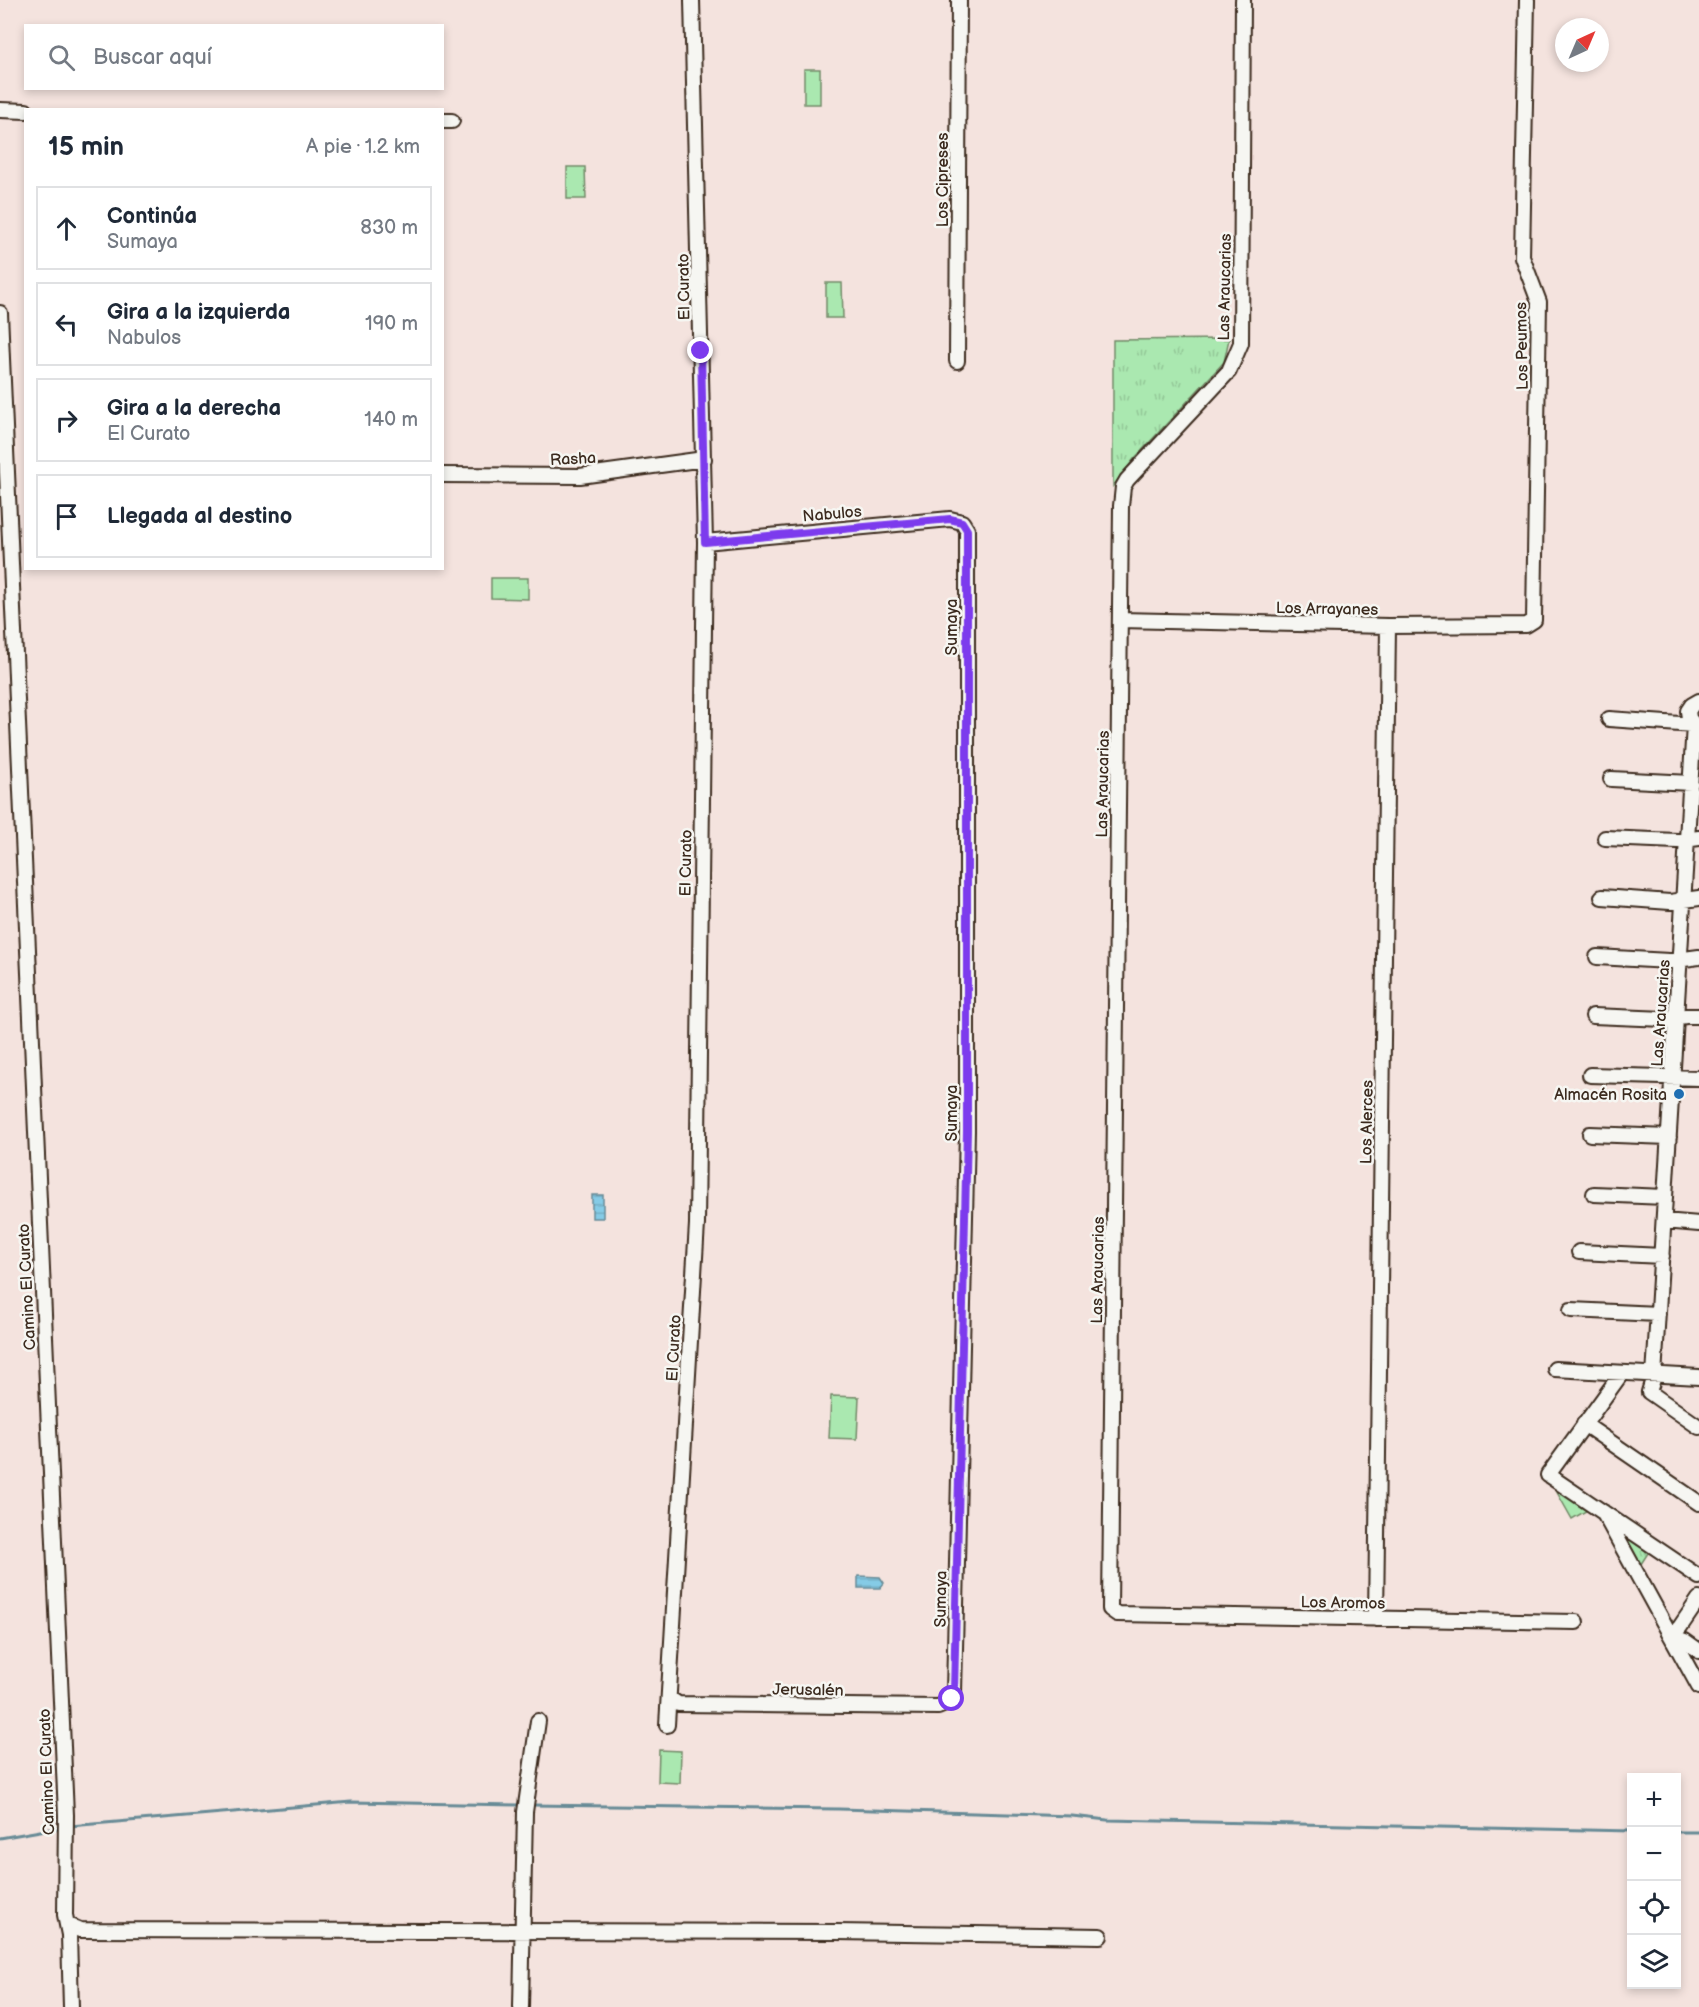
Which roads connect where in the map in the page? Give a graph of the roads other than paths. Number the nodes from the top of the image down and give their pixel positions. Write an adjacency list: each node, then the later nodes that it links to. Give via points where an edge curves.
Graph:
1 (693, 0): 9 (street, El Curato)
2 (959, 0): 8 (street, Los Cipreses)
3 (1243, 0): 13 (street, Las Araucarias, via 1241,343 1229,371 1133,472 1123,488)
4 (1527, 0): 14 (street, Los Peumos, via 1522,257 1539,302)
5 (0, 111): 6 (street)
6 (24, 111)
7 (0, 313): 65 (street, Camino El Curato)
8 (957, 361)
9 (704, 459): 10 (street, Rasha, via 580,476); 12 (street, El Curato)
10 (444, 475)
11 (962, 522): 12 (street, Nabulos, via 950,519); 62 (street, Sumaya, via 968,534 967,1131 954,1692)
12 (705, 542): 61 (street, El Curato, via 697,1224)
13 (1120, 620): 15 (street, Los Arrayanes); 55 (street, Las Araucarias)
14 (1533, 622): 15 (street, Los Arrayanes)
15 (1388, 626): 56 (street, Los Alerces)
16 (1699, 701): 18 (street, Las Araucarias, via 1688,711)
17 (1609, 719): 18 (street)
18 (1694, 724): 20 (street, Las Araucarias)
19 (1611, 778): 20 (street)
20 (1694, 778): 22 (street, Las Araucarias)
21 (1605, 838): 22 (street, via 1677,842)
22 (1693, 839): 25 (street, Las Araucarias)
23 (1602, 897): 25 (street, via 1670,902)
24 (1699, 898): 25 (street)
25 (1683, 899): 28 (street, Las Araucarias)
26 (1597, 957): 28 (street)
27 (1699, 957): 28 (street)
28 (1680, 959): 31 (street, Las Araucarias)
29 (1593, 1016): 31 (street)
30 (1699, 1016): 31 (street)
31 (1676, 1017): 33 (street, Las Araucarias)
32 (1590, 1075): 33 (street)
33 (1672, 1077): 34 (street); 36 (street, Las Araucarias)
34 (1699, 1078)
35 (1590, 1134): 36 (street)
36 (1669, 1137): 38 (street, Las Araucarias)
37 (1594, 1194): 38 (street)
38 (1665, 1197): 39 (street, Las Araucarias)
39 (1664, 1221): 40 (street); 42 (street, Las Araucarias)
40 (1699, 1224)
41 (1579, 1252): 42 (street)
42 (1662, 1256): 44 (street, Las Araucarias)
43 (1571, 1310): 44 (street)
44 (1658, 1314): 47 (street, Las Araucarias)
45 (1556, 1369): 46 (street)
46 (1621, 1374): 47 (street); 49 (street)
47 (1654, 1376): 48 (street); 50 (street, Las Araucarias, via 1649,1392)
48 (1699, 1377)
49 (1584, 1424): 51 (street); 52 (street, via 1548,1475)
50 (1699, 1427)
51 (1699, 1503)
52 (1602, 1510): 53 (street); 58 (street)
53 (1699, 1577)
54 (1699, 1599): 58 (street)
55 (1111, 1611): 56 (street, Los Aromos)
56 (1376, 1618): 57 (street, Los Aromos)
57 (1576, 1622)
58 (1671, 1636): 59 (street); 60 (street)
59 (1699, 1651)
60 (1699, 1687)
61 (669, 1698): 62 (street, Jerusalén, via 678,1704); 64 (street, El Curato)
62 (947, 1704)
63 (538, 1720): 66 (street, via 525,1812)
64 (667, 1725)
65 (68, 1925): 66 (street, via 80,1930); 68 (street, Camino El Curato)
66 (522, 1931): 67 (street); 69 (street)
67 (1100, 1936)
68 (71, 2007)
69 (521, 2007)

